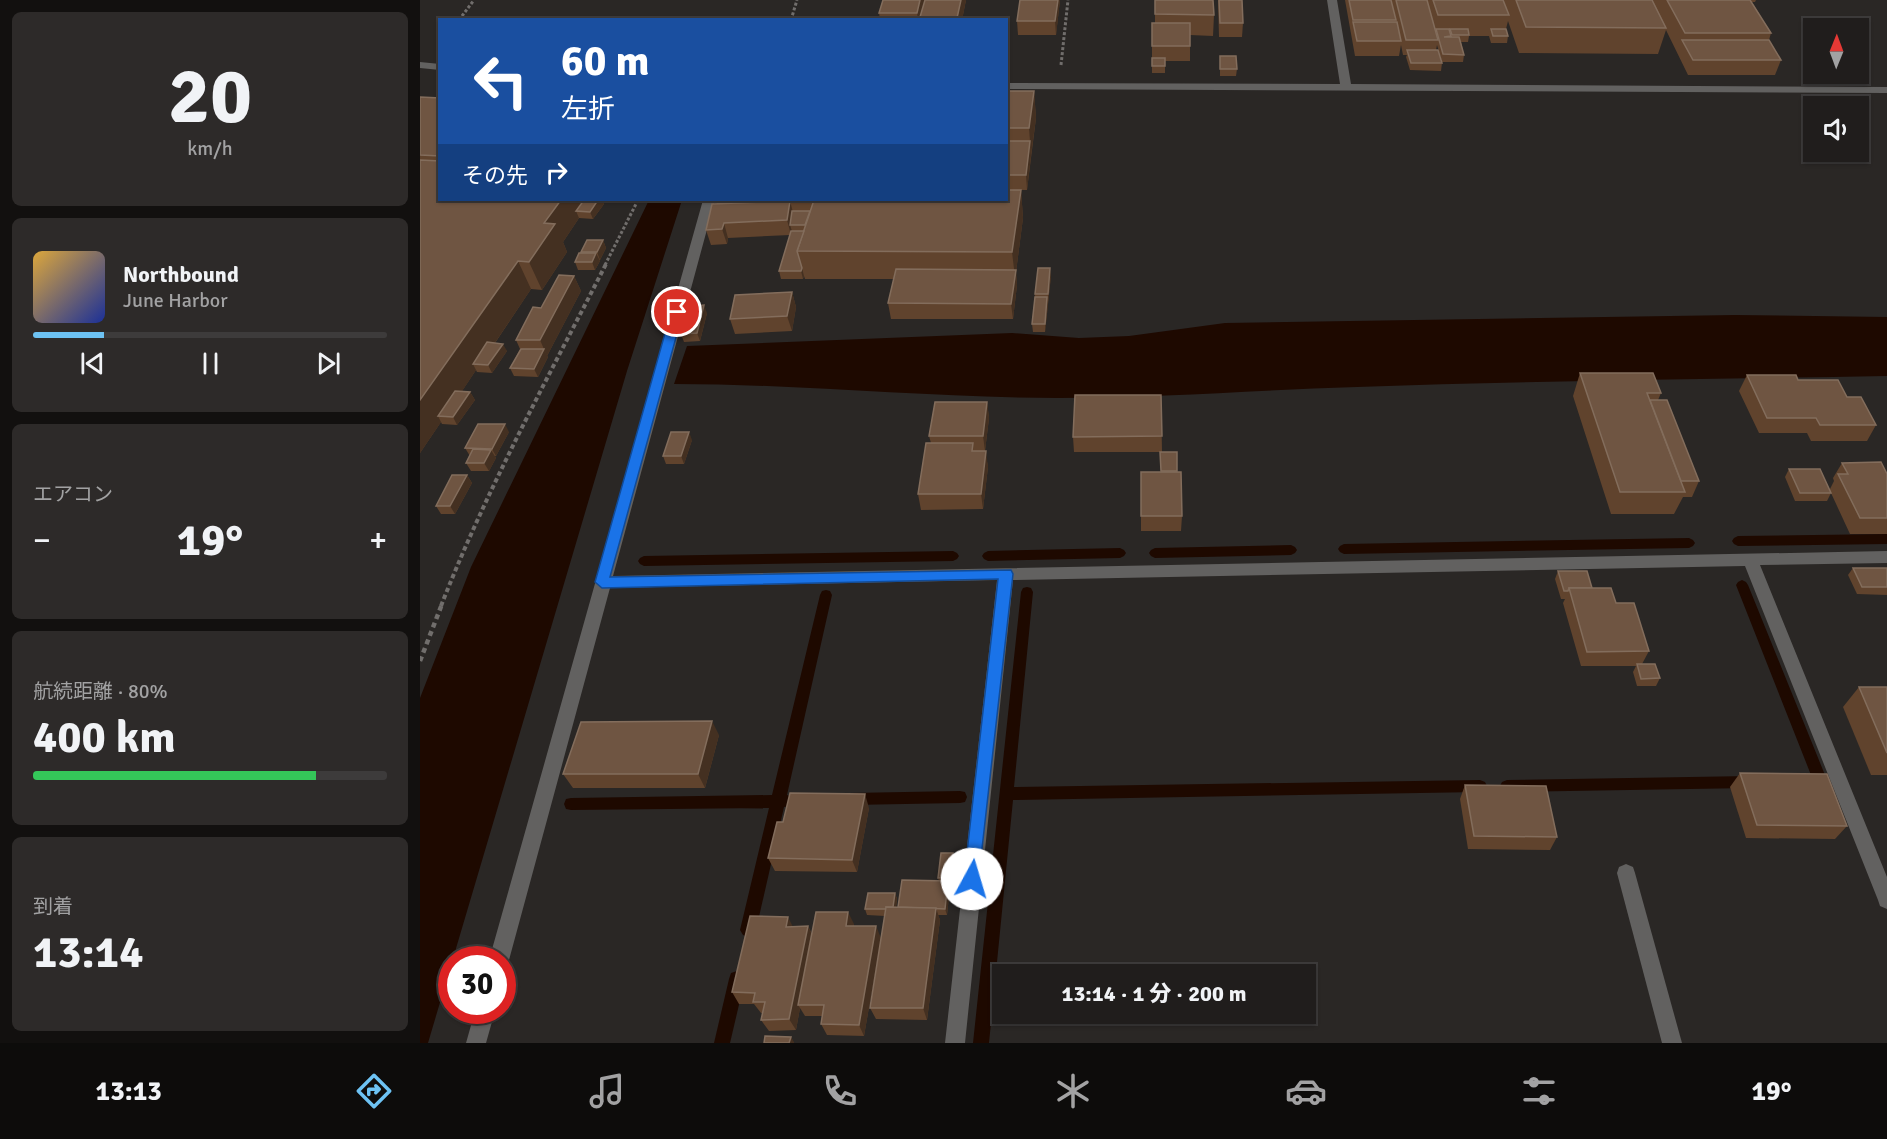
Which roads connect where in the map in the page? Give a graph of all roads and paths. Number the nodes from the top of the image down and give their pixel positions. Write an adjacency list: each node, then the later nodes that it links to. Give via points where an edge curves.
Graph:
1 (474, 0): 5 (path)
2 (797, 0): 6 (path)
3 (1068, 0): 10 (path)
4 (1332, 0): 11 (street)
5 (460, 18)
6 (792, 18)
7 (420, 65): 8 (street)
8 (438, 67)
9 (1008, 86): 10 (street)
10 (1059, 86): 11 (street)
11 (1346, 88): 12 (street)
12 (1887, 90)
13 (637, 201): 19 (path, via 492,490 457,565)
14 (709, 201): 18 (street)
15 (1887, 557): 16 (street)
16 (1750, 559): 17 (street); 21 (street)
17 (1006, 574): 18 (street); 25 (street)
18 (602, 582): 22 (street)
19 (420, 661)
20 (1626, 873): 26 (street)
21 (1887, 900)
22 (502, 946)
23 (481, 1024): 24 (street)
24 (476, 1043)
25 (955, 1043)
26 (1672, 1043)

